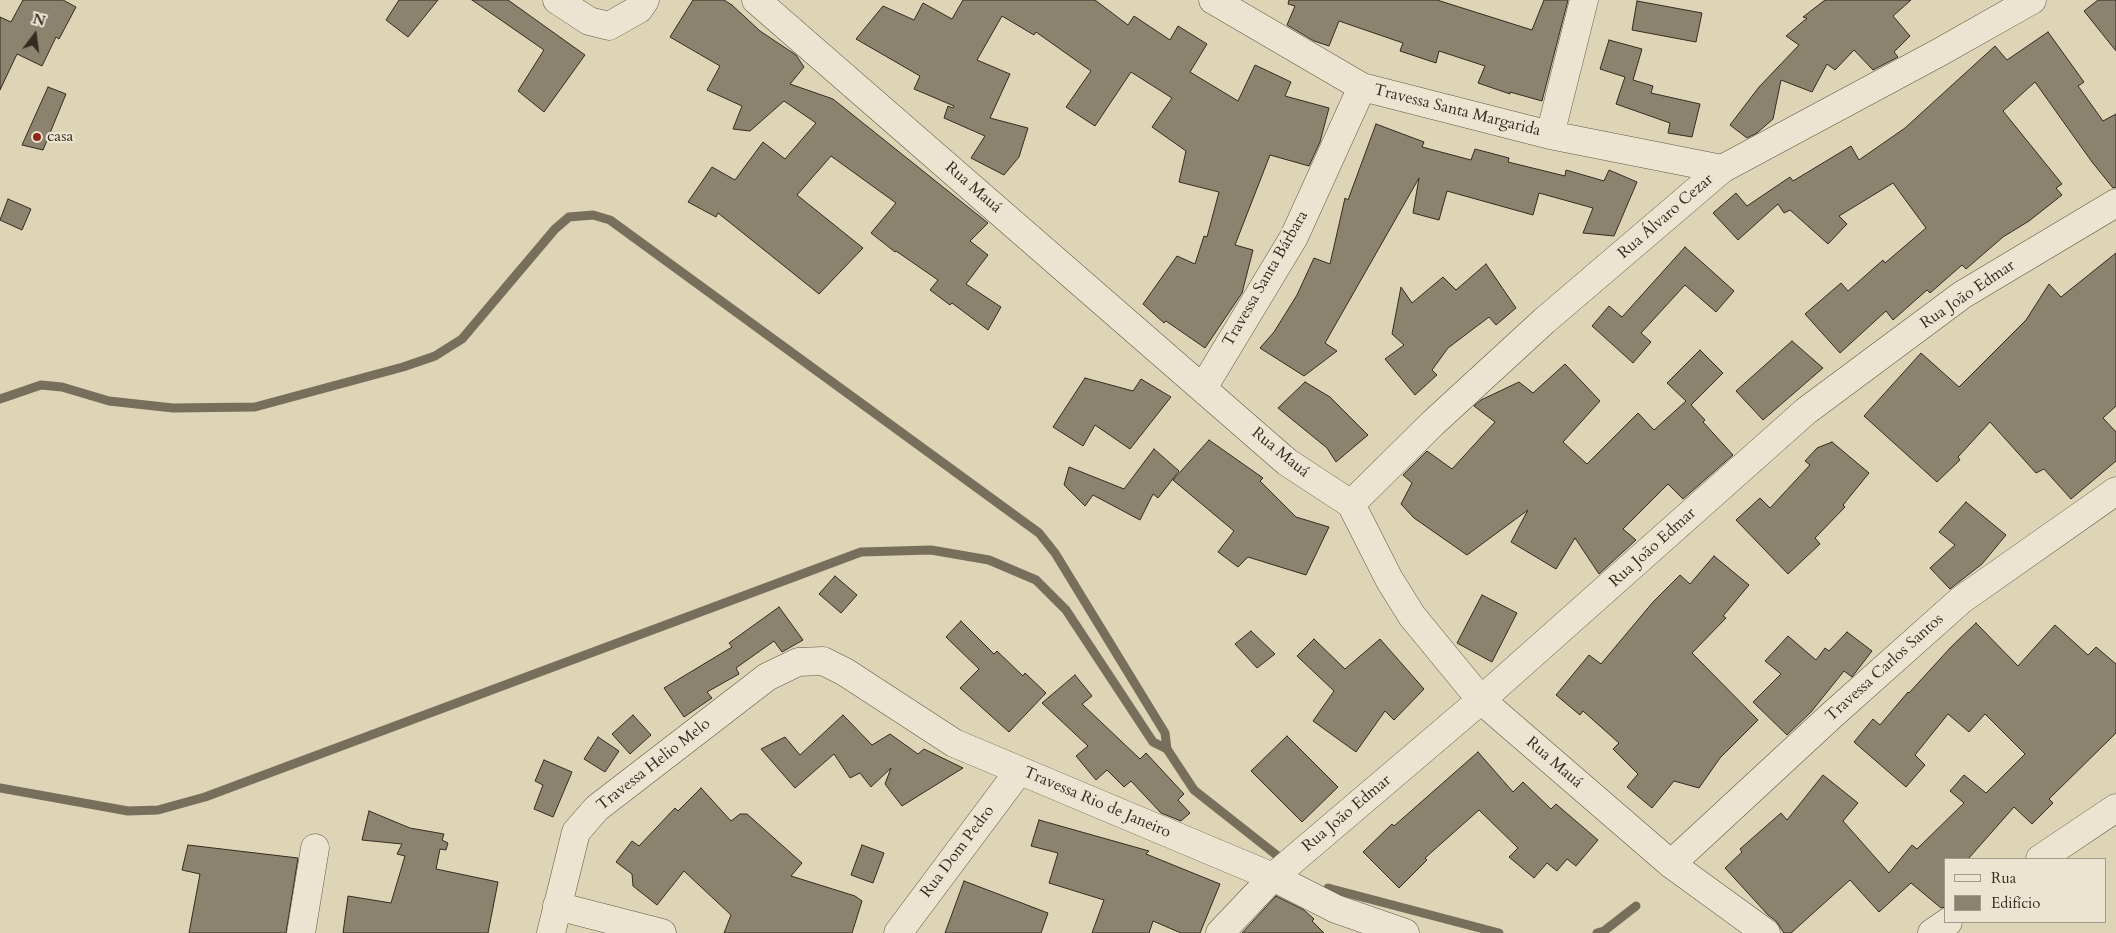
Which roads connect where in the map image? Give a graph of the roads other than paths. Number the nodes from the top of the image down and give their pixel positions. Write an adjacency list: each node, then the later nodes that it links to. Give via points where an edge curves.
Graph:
1 (557, 0): 2 (street, via 589,21 609,26 639,8)
2 (645, 0)
3 (756, 0): 11 (street, Rua Mauá)
4 (1213, 0): 7 (street, Travessa Santa Margarida)
5 (1584, 0): 8 (street)
6 (2032, 0): 9 (street, Rua Álvaro Cezar)
7 (1362, 87): 8 (street, Travessa Santa Margarida); 11 (street, Travessa Santa Bárbara, via 1294,237)
8 (1550, 135): 9 (street, Travessa Santa Margarida)
9 (1722, 169): 13 (street, Rua Álvaro Cezar, via 1544,321)
10 (2116, 203): 15 (street, Rua João Edmar, via 1962,295 1806,411)
11 (1203, 388): 13 (street, Rua Mauá, via 1287,462)
12 (2116, 491): 20 (street, Travessa Carlos Santos, via 1961,600)
13 (1351, 504): 15 (street, Rua Mauá, via 1412,616)
14 (798, 662): 16 (street, Travessa Rio de Janeiro, via 823,661 954,743); 22 (street, Travessa Helio Melo, via 767,677 597,808 576,832)
15 (1481, 700): 20 (street, Rua Mauá); 21 (street, Rua João Edmar)
16 (1019, 771): 21 (street, Travessa Rio de Janeiro); 27 (street, Rua Dom Pedro)
17 (2116, 808): 19 (street)
18 (315, 848): 24 (street)
19 (2041, 858)
20 (1671, 864): 30 (street, Rua Mauá)
21 (1273, 877): 28 (street, Rua João Edmar); 29 (street, Travessa Rio de Janeiro, via 1336,909)
22 (556, 906): 25 (street, Travessa Helio Melo); 26 (street)
23 (1947, 923): 31 (street)
24 (301, 933)
25 (551, 933)
26 (662, 933)
27 (898, 933)
28 (1220, 933)
29 (1405, 933)
30 (1766, 933)
31 (1932, 933)

